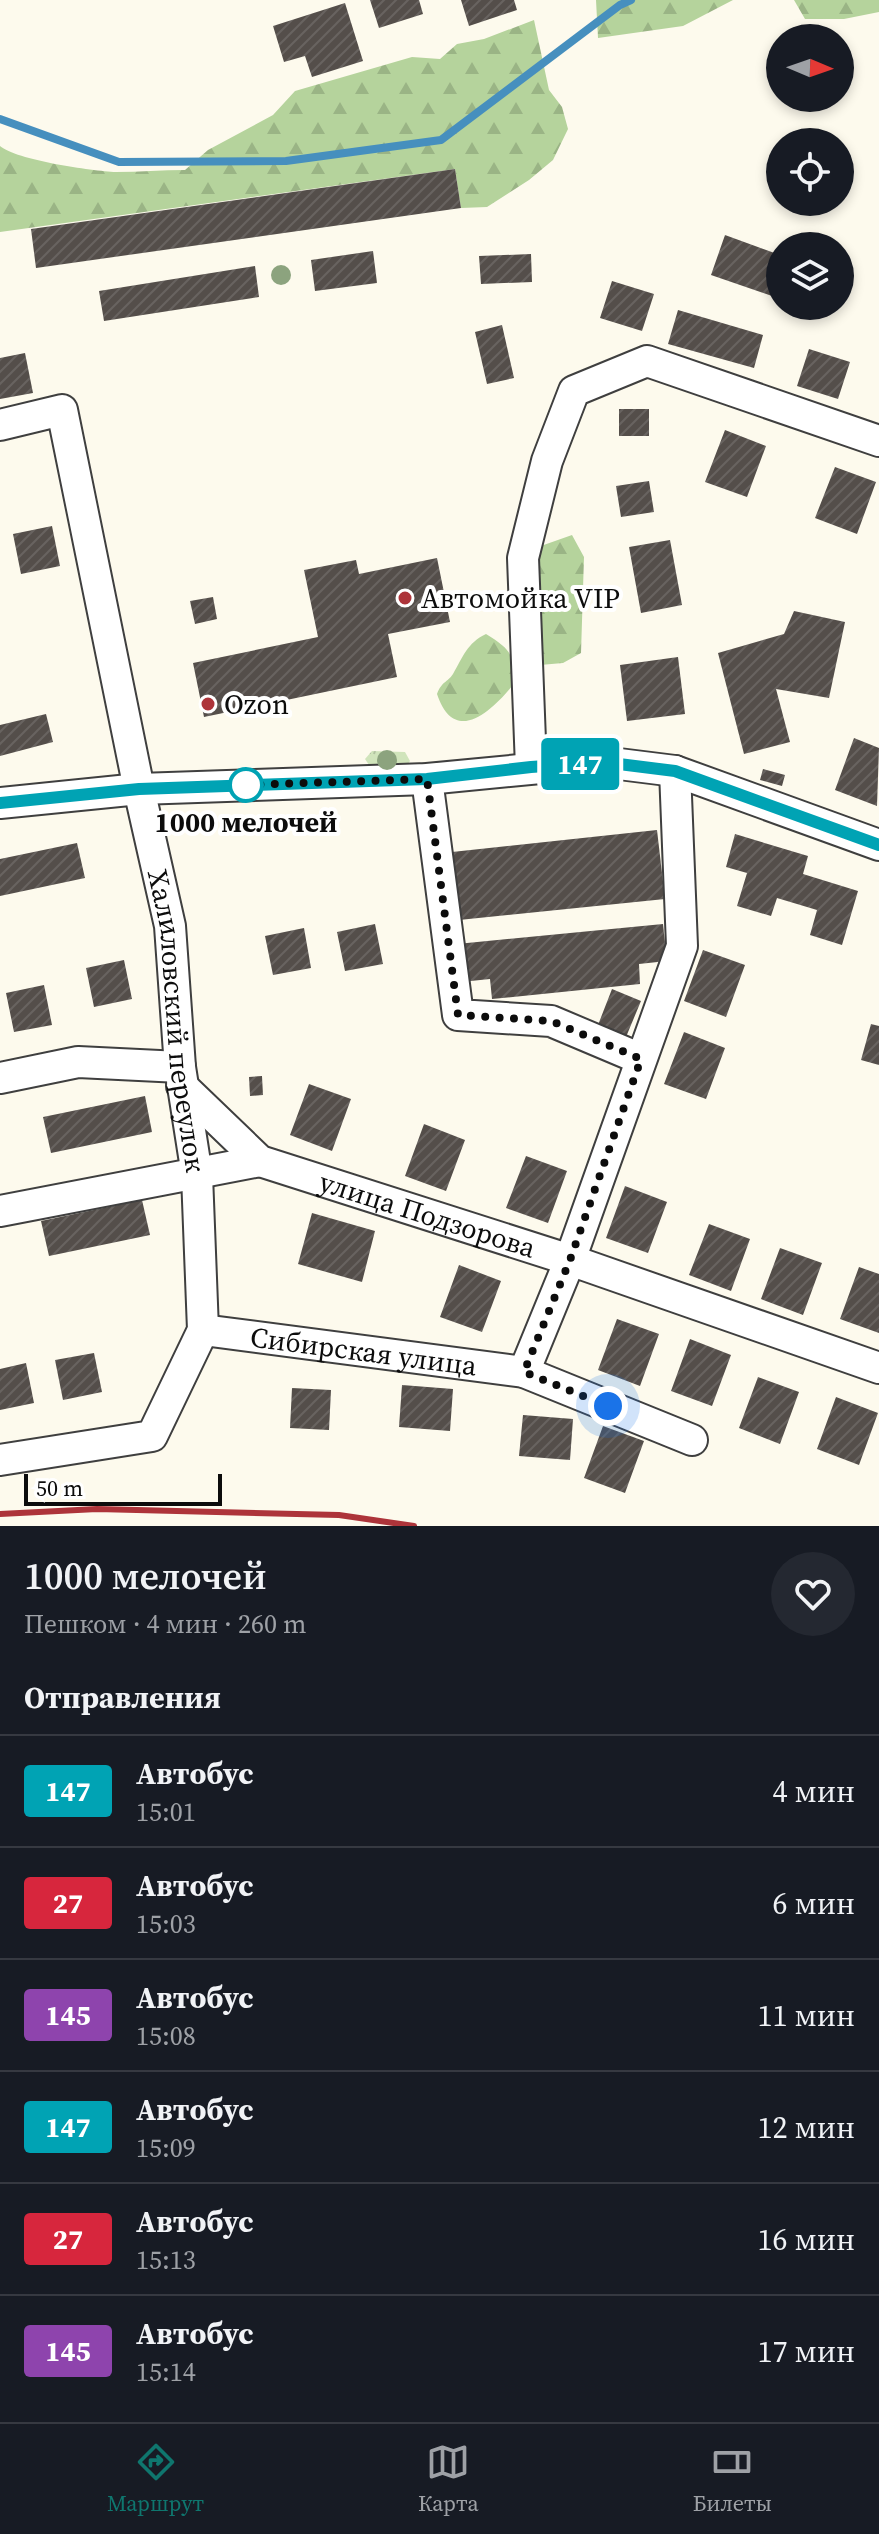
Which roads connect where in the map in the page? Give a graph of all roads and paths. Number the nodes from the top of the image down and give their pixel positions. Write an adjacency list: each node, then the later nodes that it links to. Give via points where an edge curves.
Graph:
1 (0, 425): 6 (street, Халиловский переулок, via 62,410)
2 (879, 441): 3 (street, via 647,361 574,391 547,461 523,558)
3 (531, 767): 4 (street, via 603,762); 5 (street)
4 (675, 771): 8 (street); 9 (street, via 682,946)
5 (427, 779): 6 (street); 9 (street, via 458,1015 551,1021)
6 (139, 789): 7 (street); 10 (street, Халиловский переулок, via 170,926)
7 (0, 803)
8 (879, 845)
9 (641, 1059): 15 (street)
10 (181, 1076): 11 (street, via 78,1062); 12 (street, улица Подзорова); 13 (street, Халиловский переулок)
11 (0, 1078)
12 (260, 1161): 13 (street); 15 (street, улица Подзорова)
13 (197, 1175): 14 (street); 16 (street, Халиловский переулок)
14 (0, 1211)
15 (570, 1260): 17 (street, улица Подзорова); 18 (street)
16 (203, 1330): 18 (street, Сибирская улица); 20 (street, Халиловский переулок, via 152,1436)
17 (879, 1368)
18 (524, 1372): 19 (street, Сибирская улица)
19 (692, 1440)
20 (0, 1460)

